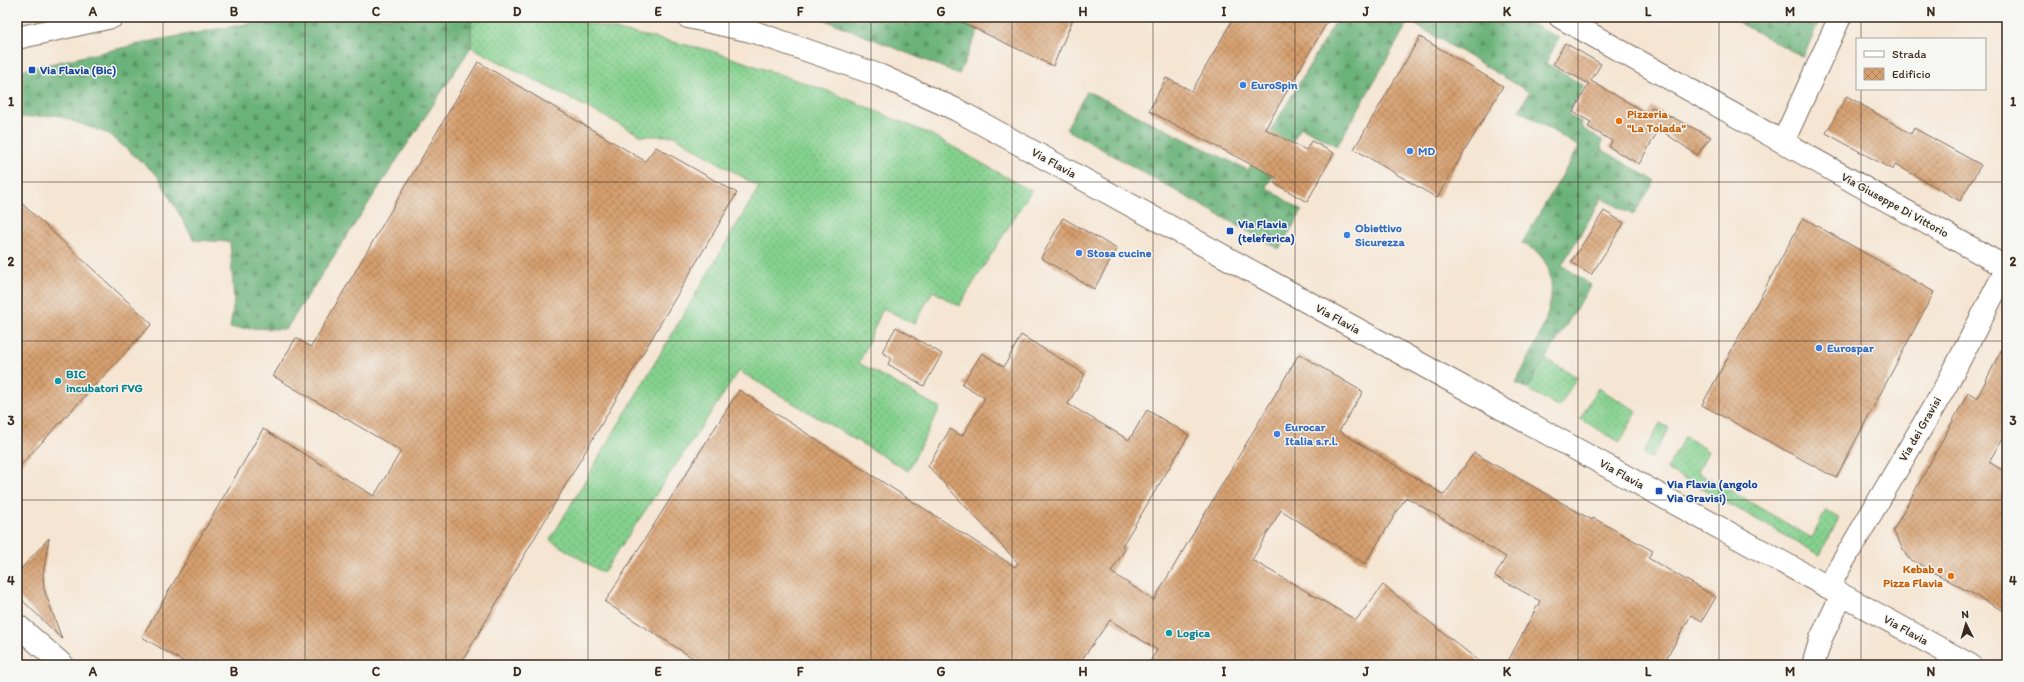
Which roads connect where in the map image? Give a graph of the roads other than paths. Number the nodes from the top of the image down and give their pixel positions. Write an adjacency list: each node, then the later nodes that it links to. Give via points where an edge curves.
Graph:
1 (112, 17): 5 (main road)
2 (688, 17): 8 (main road, Via Flavia, via 751,31 881,76 958,110)
3 (1560, 17): 6 (main road, Via Giuseppe Di Vittorio)
4 (1840, 17): 6 (main road)
5 (17, 38)
6 (1783, 142): 7 (main road, Via Giuseppe Di Vittorio)
7 (2007, 268): 8 (main road, Via dei Gravisi)
8 (1835, 591): 11 (main road, Via dei Gravisi); 12 (main road, Via Flavia)
9 (17, 625): 10 (main road)
10 (64, 665)
11 (1813, 665)
12 (1970, 665)

